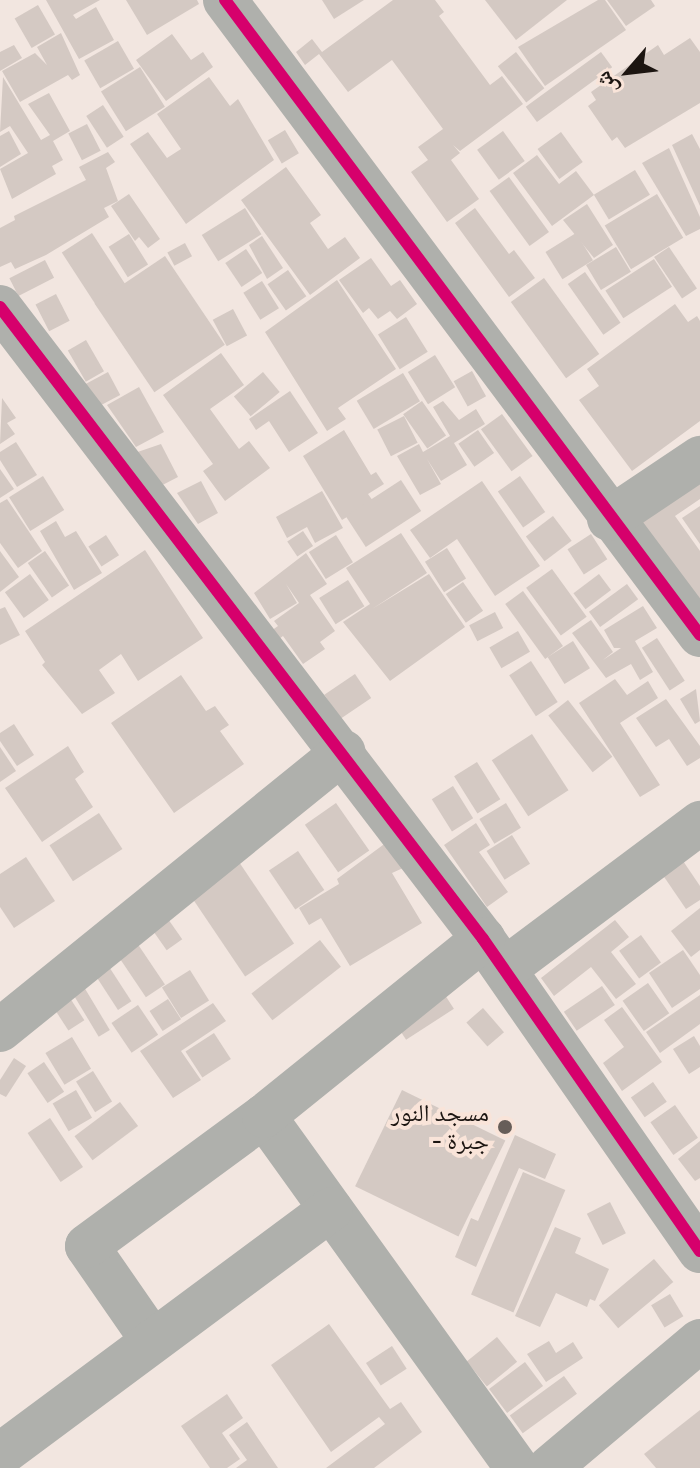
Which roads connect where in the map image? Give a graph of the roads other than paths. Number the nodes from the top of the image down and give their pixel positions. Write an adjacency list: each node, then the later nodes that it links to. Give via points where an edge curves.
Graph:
1 (225, 0): 4 (street)
2 (0, 307): 6 (street)
3 (700, 458): 4 (street)
4 (609, 519): 5 (street)
5 (700, 635)
6 (343, 752): 8 (street); 9 (street)
7 (700, 823): 8 (street)
8 (494, 954): 10 (street); 12 (street)
9 (8, 1008)
10 (264, 1116): 11 (street); 13 (street, via 87,1246)
11 (331, 1209): 13 (street); 16 (street)
12 (700, 1251)
13 (152, 1340): 15 (street)
14 (700, 1341): 17 (street)
15 (0, 1455)
16 (517, 1468)
17 (549, 1468)

